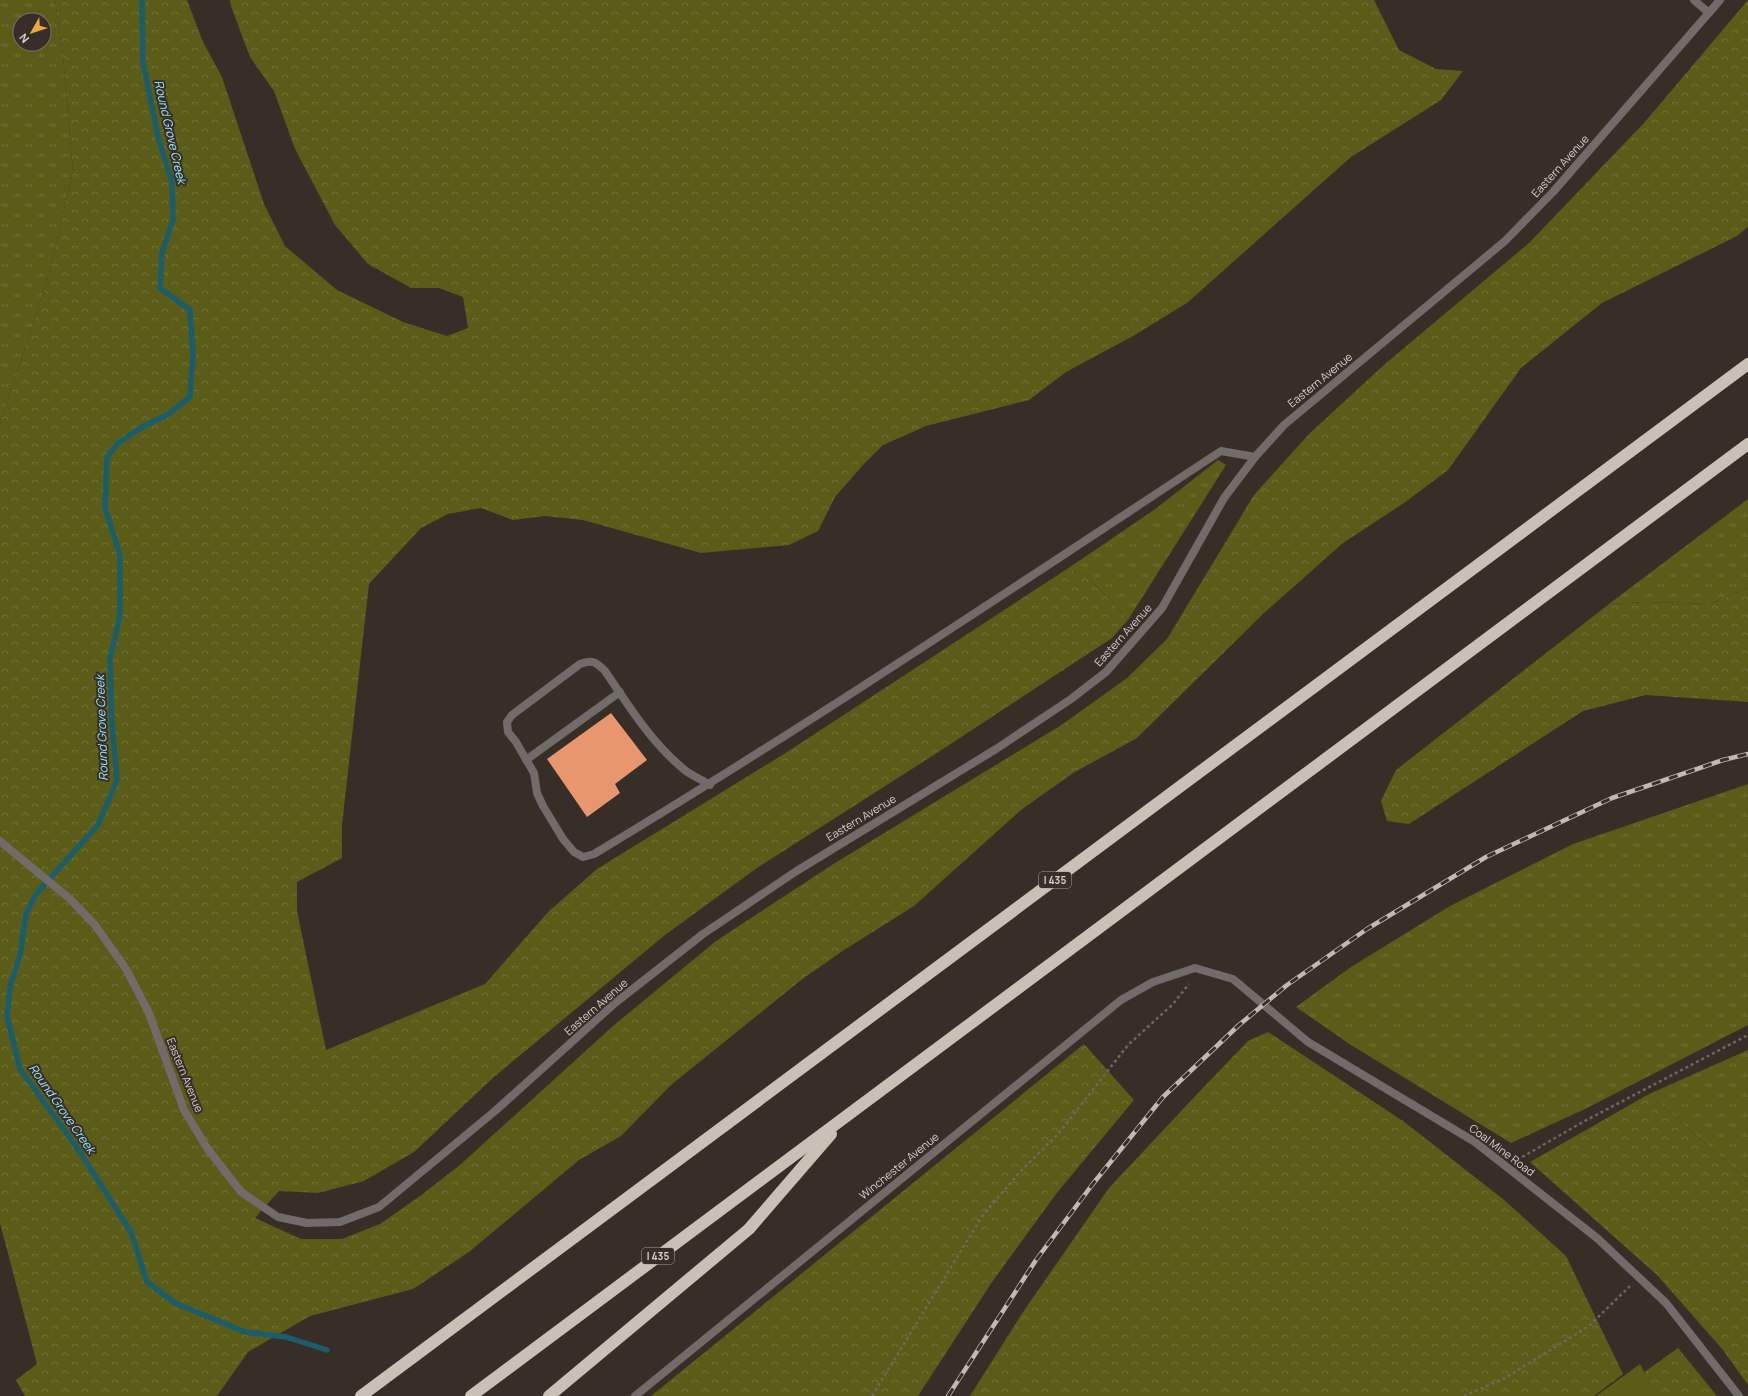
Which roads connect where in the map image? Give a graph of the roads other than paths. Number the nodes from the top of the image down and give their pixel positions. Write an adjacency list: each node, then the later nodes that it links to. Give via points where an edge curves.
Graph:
1 (1694, 0): 3 (street)
2 (1720, 0): 3 (street, Eastern Avenue)
3 (1709, 13): 6 (street, Eastern Avenue, via 1553,192 1505,241 1284,425)
4 (1748, 364): 13 (highway, I 435)
5 (1748, 444): 12 (highway, I 435)
6 (1255, 457): 9 (street, via 1220,452); 10 (street, Eastern Avenue, via 1224,498 1162,608 1106,672 1002,745 794,872 703,934 615,1003 495,1111 379,1207 340,1222 307,1223 278,1217 241,1192 207,1148 184,1110 149,1013 126,969 95,925 66,894)
7 (620, 692): 8 (street); 8 (street, via 596,662 580,664 512,715 507,722 508,732); 9 (street, via 651,736 668,755 687,772)
8 (526, 760): 9 (street, via 534,773 537,793 543,806 563,839 574,852 583,857 594,854)
9 (710, 785)
10 (1, 842)
11 (1188, 970): 16 (street, Winchester Avenue, via 1153,982 1121,1000); 17 (street, Coal Mine Road, via 1195,968 1233,978 1308,1042 1476,1142 1597,1238 1666,1303)
12 (846, 1116): 14 (highway, I 435); 15 (highway, via 749,1229)
13 (361, 1396)
14 (470, 1396)
15 (549, 1396)
16 (635, 1396)
17 (1739, 1396)

